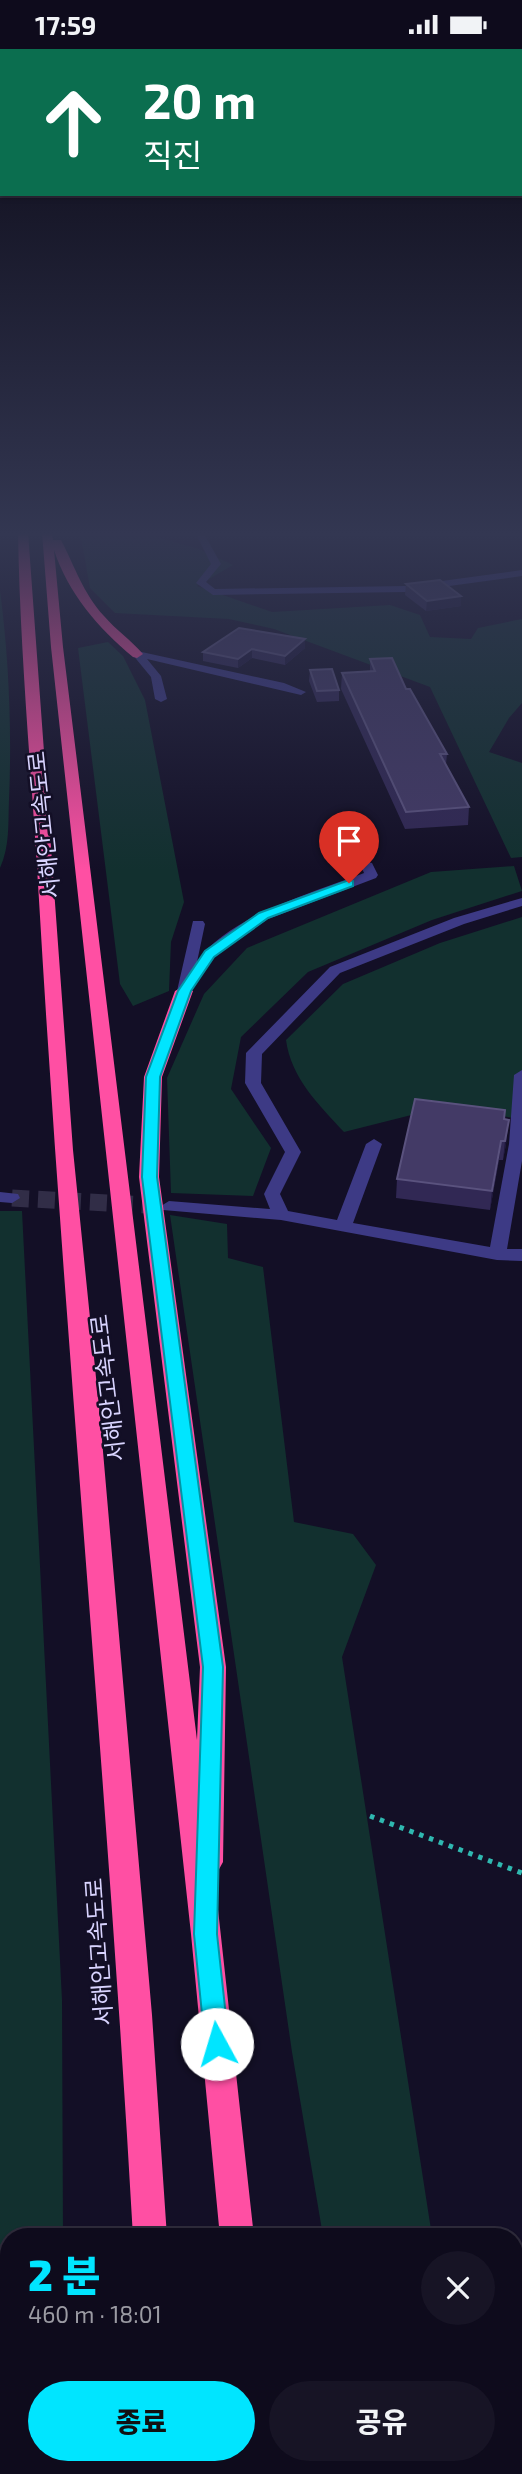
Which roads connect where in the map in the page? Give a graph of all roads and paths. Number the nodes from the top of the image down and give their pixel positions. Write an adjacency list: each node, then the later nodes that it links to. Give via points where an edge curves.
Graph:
1 (30, 645): 23 (highway, 서해안고속도로, via 63,1150 134,1987)
2 (57, 645): 22 (highway, 서해안고속도로)
3 (125, 645): 4 (highway)
4 (137, 654): 5 (street, via 201,672); 8 (street, via 156,676)
5 (255, 679): 6 (street); 7 (street)
6 (302, 692)
7 (260, 694)
8 (161, 699)
9 (367, 866): 12 (street, via 371,875 260,909 209,954)
10 (522, 902): 16 (street, via 459,921 335,970 254,1053 253,1083 293,1152 272,1194)
11 (198, 924): 12 (street)
12 (184, 991): 22 (highway, via 153,1077 149,1177 213,1667)
13 (522, 1075): 18 (street, via 517,1144)
14 (374, 1144): 17 (street)
15 (169, 1206): 16 (street)
16 (281, 1215): 17 (street)
17 (343, 1226): 18 (street)
18 (497, 1254): 19 (street)
19 (522, 1255)
20 (370, 1816): 21 (path)
21 (522, 1873)
22 (206, 1934): 24 (highway, 서해안고속도로)
23 (149, 2228)
24 (236, 2228)

